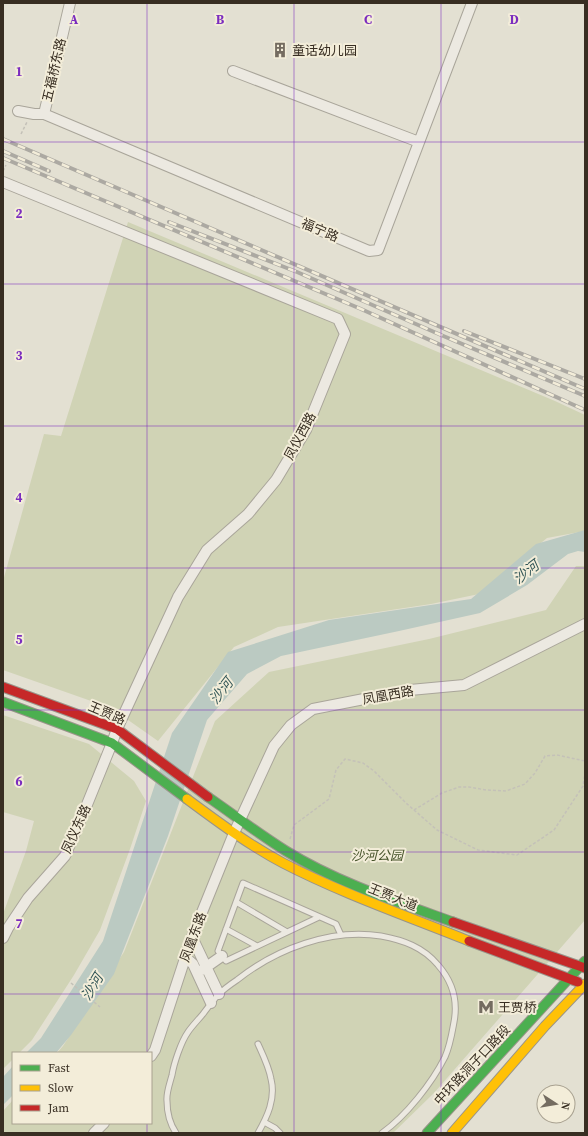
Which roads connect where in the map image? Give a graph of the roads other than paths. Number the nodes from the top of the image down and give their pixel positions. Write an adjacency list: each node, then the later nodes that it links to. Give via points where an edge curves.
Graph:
1 (70, 3): 5 (street, 五福桥东路)
2 (472, 3): 6 (street, 福宁路)
3 (233, 71): 6 (street)
4 (18, 110): 5 (street, 福宁路)
5 (44, 114): 6 (street, 福宁路, via 369,251 378,250)
6 (419, 142)
7 (3, 182): 11 (street, 凤仪西路, via 338,319 345,334 306,430 276,480 248,514 207,550 178,597)
8 (585, 624): 15 (street, 凤凰西路, via 464,685 410,690 313,709 291,725 274,746)
9 (3, 687): 11 (main road, 王贾路)
10 (3, 702): 12 (main road, 王贾路)
11 (117, 729): 12 (street, 凤仪东路); 13 (main road, 王贾路)
12 (112, 743): 14 (main road, 王贾路); 23 (street, 凤仪东路, via 65,856 28,898)
13 (208, 797): 15 (main road, 王贾大道)
14 (202, 810): 16 (main road, 王贾大道)
15 (241, 819): 16 (street, 凤凰东路); 27 (main road, 王贾大道, via 286,851 333,876 501,939)
16 (234, 833): 22 (street, 凤凰东路); 30 (main road, 王贾大道, via 282,862 323,882)
17 (236, 902): 18 (lane, via 243,883); 19 (lane); 20 (lane)
18 (319, 917): 20 (lane); 21 (lane, via 336,924)
19 (226, 930): 24 (lane); 25 (lane, via 218,951)
20 (287, 932): 24 (lane)
21 (341, 935): 32 (lane, via 306,943 277,954 252,968); 38 (lane, via 367,934 397,939 423,950 446,974 452,988 455,1016 445,1056 412,1106)
22 (192, 937): 26 (street, 凤凰东路); 28 (street)
23 (3, 938)
24 (257, 946): 25 (lane, via 226,961)
25 (222, 956): 28 (street)
26 (185, 957): 29 (street, via 193,964); 35 (street, 凤凰东路)
27 (583, 965): 30 (main road, 中环路洞子口路段)
28 (206, 967): 29 (street); 32 (street)
29 (197, 973): 33 (street)
30 (568, 979): 31 (main road, 王贾大道); 45 (main road, 中环路洞子口路段)
31 (585, 984): 46 (main road)
32 (219, 994): 33 (lane)
33 (211, 1003): 40 (lane, via 187,1033 174,1064 166,1101 171,1126)
34 (258, 1044): 36 (lane, via 272,1080 272,1098)
35 (152, 1054)
36 (264, 1122): 41 (lane); 42 (lane)
37 (103, 1124): 39 (street)
38 (388, 1128): 43 (lane); 44 (lane)
39 (94, 1133)
40 (176, 1133)
41 (258, 1133)
42 (280, 1133)
43 (382, 1133)
44 (393, 1133)
45 (427, 1133)
46 (452, 1133)

